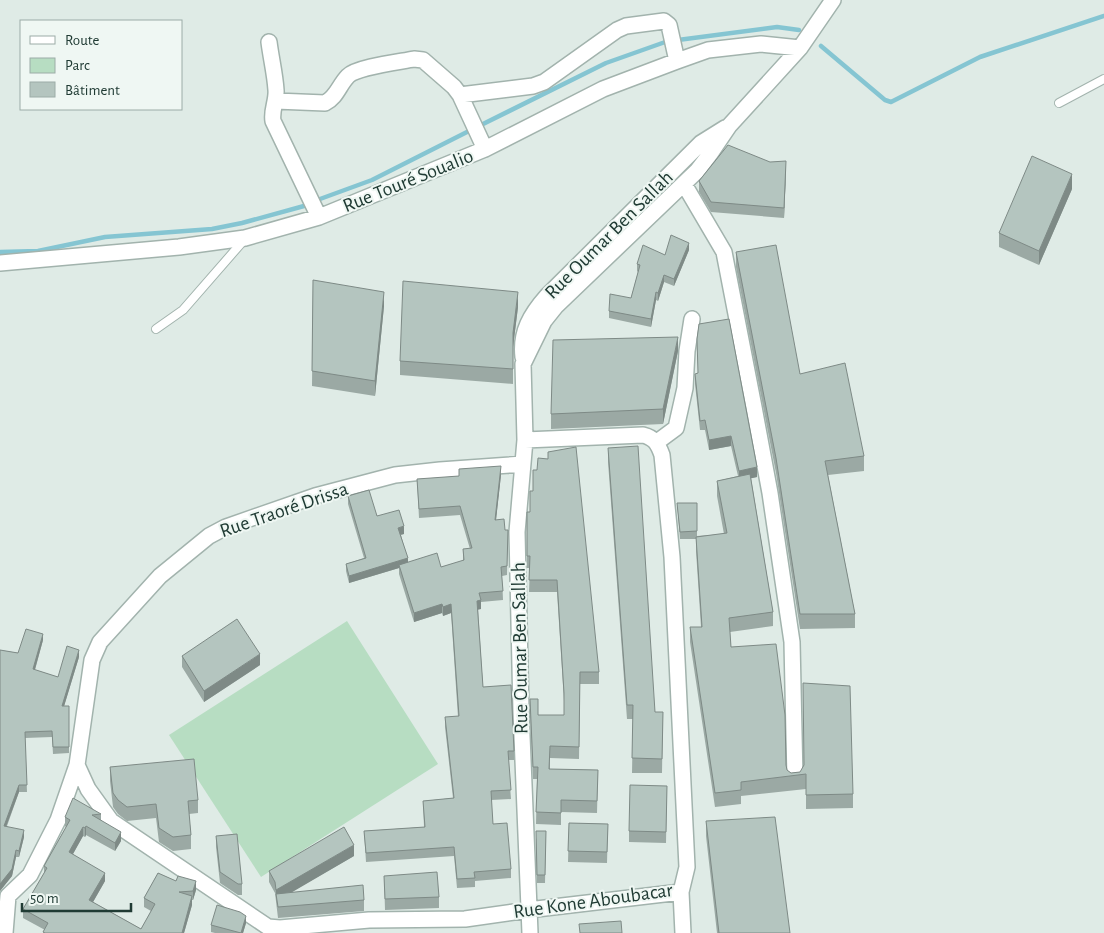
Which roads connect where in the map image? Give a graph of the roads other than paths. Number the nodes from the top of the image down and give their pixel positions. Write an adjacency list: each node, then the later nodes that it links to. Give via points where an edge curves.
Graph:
1 (833, 0): 3 (street, Rue Oumar Ben Sallah)
2 (269, 42): 7 (street)
3 (800, 48): 4 (street, Rue Touré Soualio, via 761,44 708,50); 9 (street, Rue Oumar Ben Sallah)
4 (677, 61): 6 (street, via 669,25 664,21 626,26 544,82); 10 (street, Rue Touré Soualio, via 604,89)
5 (1104, 80): 8 (lane)
6 (460, 95): 7 (street, via 423,60 414,59 357,70 325,103); 10 (street)
7 (276, 101): 12 (street, via 273,121)
8 (1059, 103)
9 (728, 126): 11 (street, Rue Oumar Ben Sallah, via 710,154); 17 (street, Rue Oumar Ben Sallah, via 701,143 547,296 525,328)
10 (485, 149): 12 (street, Rue Touré Soualio)
11 (684, 184): 17 (street, Rue Oumar Ben Sallah, via 556,306 544,321); 22 (street, via 724,252 754,407 792,642)
12 (319, 217): 13 (street, Rue Touré Soualio)
13 (245, 238): 14 (street, Rue Touré Soualio); 16 (lane, via 183,310)
14 (0, 263)
15 (692, 319): 19 (street, via 685,388 676,428)
16 (156, 329)
17 (523, 364): 18 (street, Rue Oumar Ben Sallah)
18 (525, 440): 19 (street, via 643,434); 20 (street, Rue Oumar Ben Sallah)
19 (657, 442): 23 (street, Rue Kone Aboubacar, via 662,455 672,557 687,867)
20 (523, 464): 21 (street, Rue Traoré Drissa, via 395,475 314,496 209,536 160,576 100,642 92,660); 25 (street, Rue Oumar Ben Sallah, via 517,532)
21 (77, 765): 24 (street, Rue Traoré Drissa, via 58,820 30,875); 25 (street, Rue Kone Aboubacar, via 88,790 111,821 268,927 369,920 465,919)
22 (795, 779)
23 (681, 892): 25 (street, Rue Kone Aboubacar); 28 (street)
24 (4, 897): 26 (street, Rue Traoré Drissa)
25 (528, 910): 27 (street, Rue Oumar Ben Sallah)
26 (5, 933)
27 (530, 933)
28 (683, 933)

